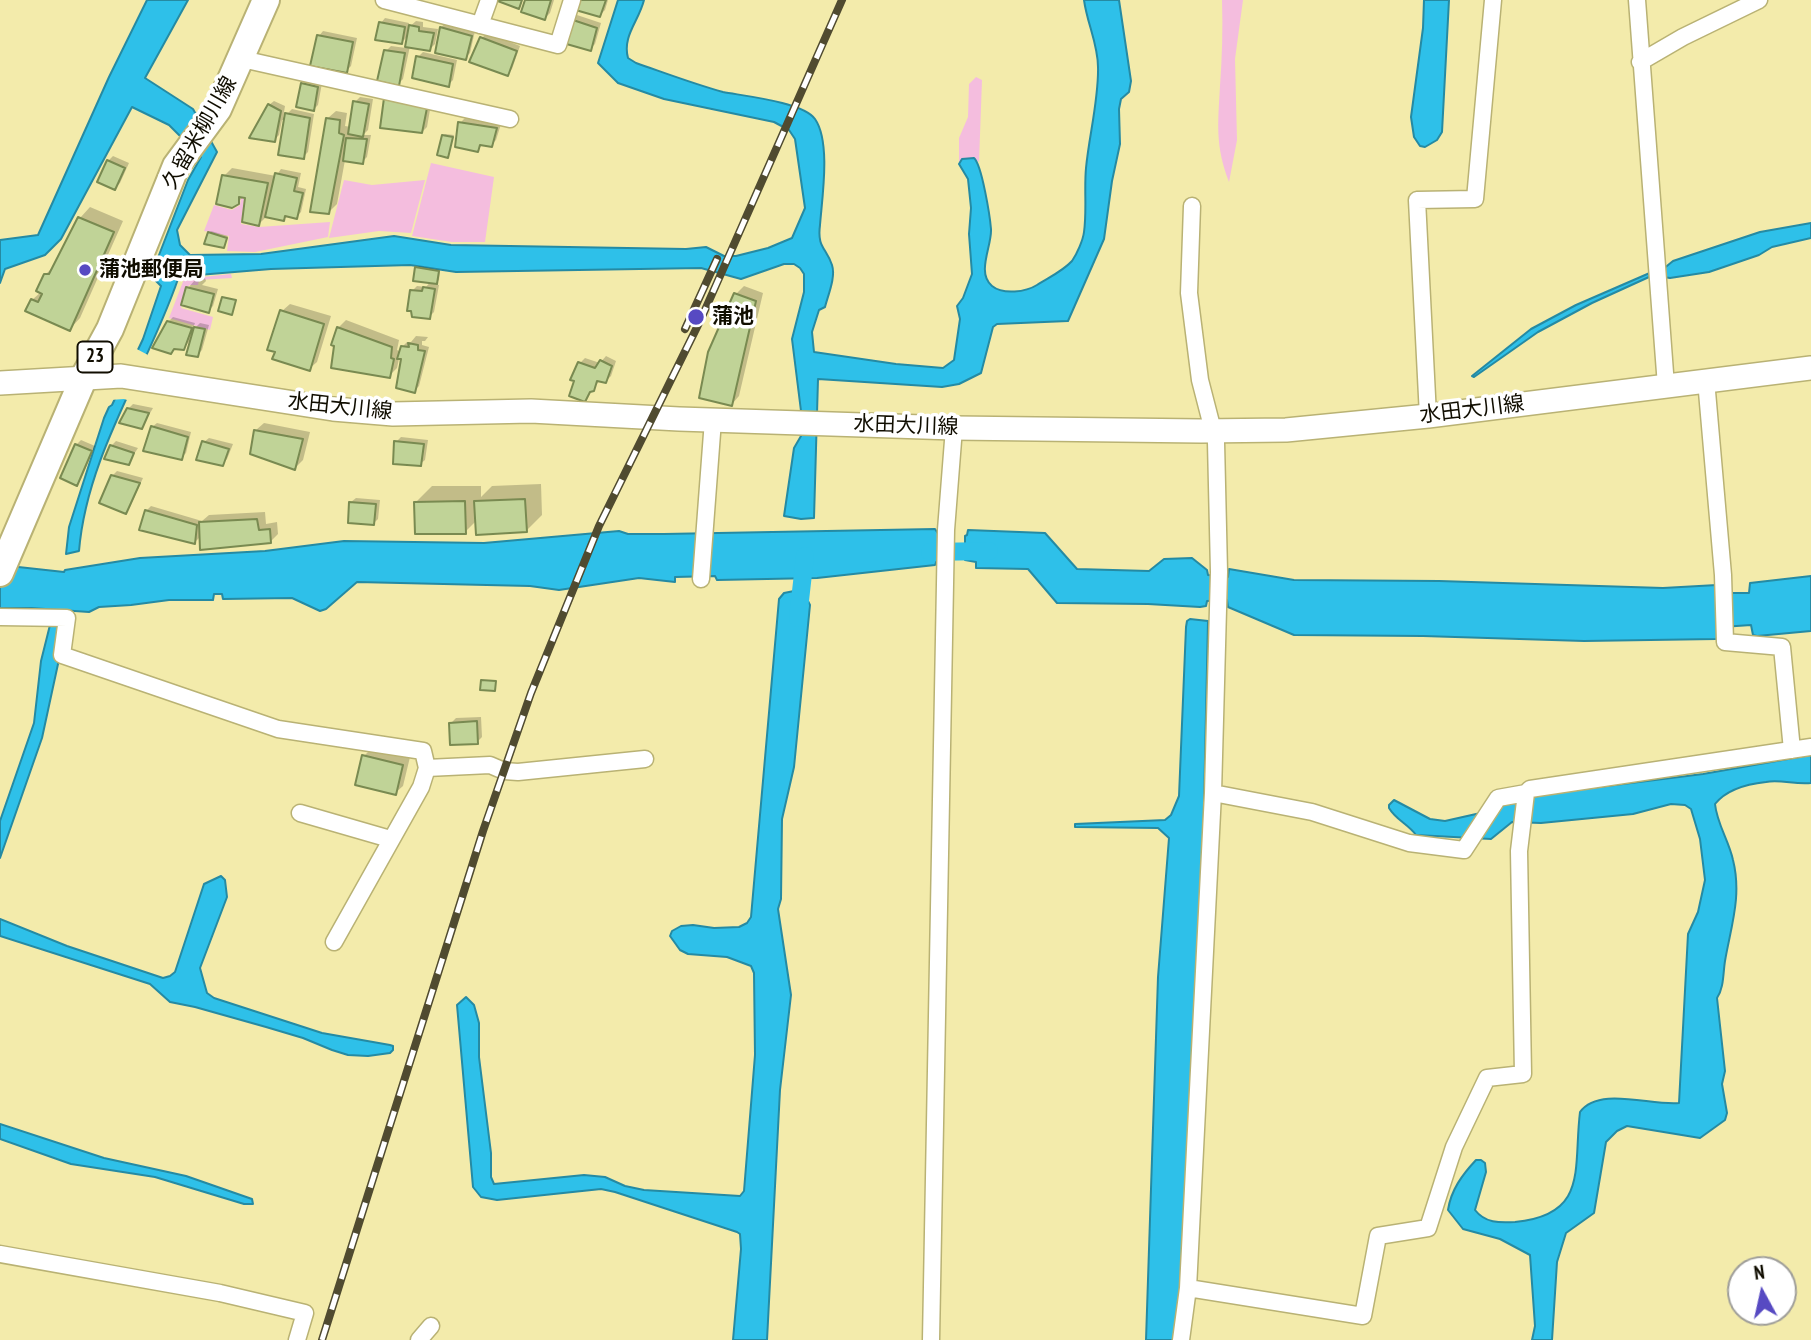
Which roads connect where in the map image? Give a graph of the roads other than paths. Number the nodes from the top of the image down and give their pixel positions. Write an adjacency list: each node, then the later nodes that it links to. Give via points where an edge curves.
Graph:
1 (267, 0): 9 (main road, 久留米柳川線 / 23)
2 (384, 0): 8 (street)
3 (489, 0): 8 (street)
4 (572, 0): 8 (street, via 558,45)
5 (1493, 0): 18 (street, via 1475,199 1417,200)
6 (1636, 0): 10 (street)
7 (1759, 0): 10 (street)
8 (480, 25)
9 (242, 59): 11 (street); 14 (main road, 久留米柳川線 / 23, via 218,108 176,166 110,329)
10 (1640, 62): 17 (street)
11 (510, 118)
12 (1192, 206): 21 (street, via 1189,293 1200,380)
13 (1811, 368): 15 (main road, 水田大川線)
14 (84, 377): 16 (main road, 水田大川線); 19 (main road, 水田大川線, via 130,377 393,414 531,411); 22 (main road, 久留米柳川線 / 23)
15 (1706, 380): 17 (main road, 水田大川線); 26 (street, via 1725,642 1782,647)
16 (0, 383)
17 (1667, 386): 18 (main road, 水田大川線)
18 (1428, 416): 21 (main road, 水田大川線, via 1286,430)
19 (713, 420): 20 (main road, 水田大川線); 23 (street)
20 (954, 428): 21 (main road, 水田大川線); 39 (street, via 946,530)
21 (1215, 430): 29 (street, via 1219,572)
22 (3, 562)
23 (701, 579)
24 (0, 617): 28 (street, via 66,618 62,655 278,729 423,751)
25 (1811, 747): 26 (street)
26 (1792, 750): 30 (street)
27 (645, 759): 28 (street, via 519,772 490,765)
28 (427, 768): 32 (street)
29 (1213, 793): 30 (street, via 1312,813 1409,843 1464,850 1498,798); 35 (street)
30 (1526, 793): 35 (street, via 1519,851 1523,1074 1487,1078 1454,1147 1428,1228 1378,1236 1363,1316)
31 (300, 813): 32 (street)
32 (390, 839): 33 (street)
33 (334, 942)
34 (0, 1254): 37 (street, via 220,1293 305,1314)
35 (1188, 1288): 40 (street)
36 (431, 1326): 38 (street)
37 (297, 1340)
38 (418, 1340)
39 (931, 1340)
40 (1181, 1340)

